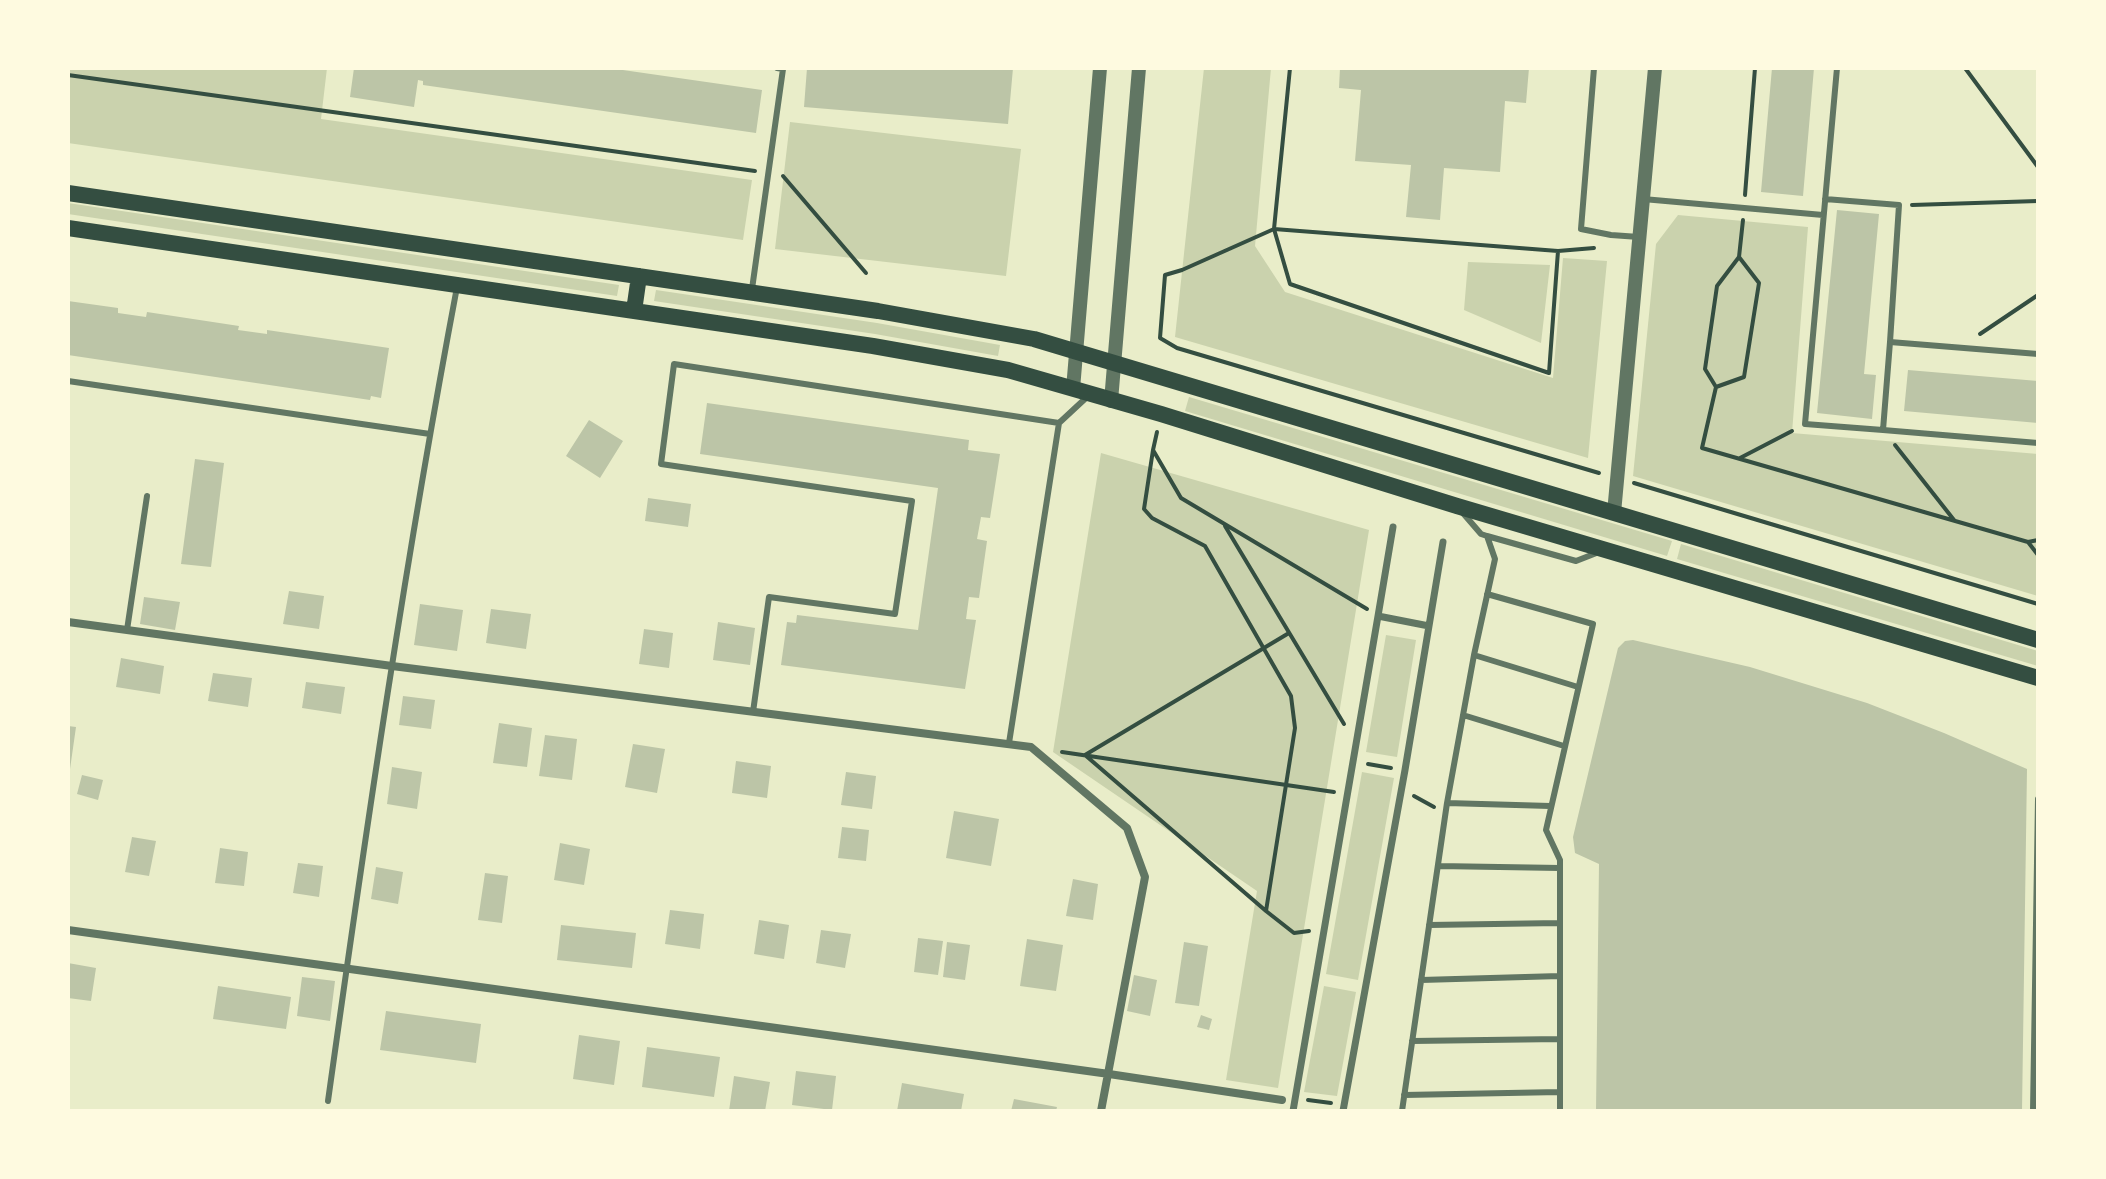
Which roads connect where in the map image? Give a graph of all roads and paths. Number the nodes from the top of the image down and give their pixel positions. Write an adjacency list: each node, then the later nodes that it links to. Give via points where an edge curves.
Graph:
1 (781, 68): 12 (lane)
2 (1100, 68): 34 (street)
3 (1139, 68): 36 (street)
4 (1290, 68): 21 (path)
5 (1594, 68): 22 (lane, via 1581,229)
6 (1655, 68): 14 (street)
7 (1755, 68): 18 (path)
8 (1837, 68): 15 (lane)
9 (1965, 68): 11 (path)
10 (68, 75): 12 (path)
11 (2038, 167)
12 (768, 173): 26 (path, via 781,175); 29 (lane)
13 (68, 193): 27 (main road)
14 (1643, 199): 18 (lane); 22 (street)
15 (1825, 199): 17 (lane); 19 (lane)
16 (2038, 201): 17 (path)
17 (1899, 205): 32 (lane)
18 (1744, 208): 19 (lane); 25 (path)
19 (1823, 215): 44 (lane)
20 (68, 228): 28 (main road)
21 (1274, 229): 24 (path); 24 (path, via 1290,284 1549,373); 37 (path, via 1165,275 1160,338 1177,348)
22 (1639, 237): 52 (street)
23 (1597, 247): 24 (path)
24 (1558, 251)
25 (1739, 257): 39 (path, via 1717,286 1705,369); 39 (path, via 1759,283 1744,377)
26 (866, 273)
27 (639, 276): 29 (main road); 31 (main road)
28 (458, 285): 31 (main road); 46 (lane)
29 (751, 292): 34 (main road, via 1014,335)
30 (2038, 295): 33 (path)
31 (634, 311): 40 (main road, via 1008,370)
32 (1890, 342): 33 (lane); 45 (lane)
33 (1961, 348): 35 (lane)
34 (1076, 351): 36 (main road); 40 (street)
35 (2038, 354)
36 (1114, 362): 37 (main road); 41 (street)
37 (1169, 379): 52 (main road)
38 (68, 381): 46 (lane)
39 (1716, 387): 49 (path, via 1702,448)
40 (1081, 392): 41 (main road); 43 (lane)
41 (1111, 401): 42 (main road)
42 (1161, 414): 48 (path); 51 (main road)
43 (1059, 423): 74 (lane, via 674,364 661,464 912,501 895,614 769,597); 76 (lane)
44 (1805, 424): 45 (lane); 49 (path)
45 (1883, 430): 47 (lane); 53 (path)
46 (430, 434): 71 (lane)
47 (2038, 443)
48 (1153, 450): 54 (path, via 1181,498); 69 (path, via 1144,509 1205,546)
49 (1739, 459): 53 (path)
50 (147, 496): 66 (lane)
51 (1457, 506): 56 (lane); 60 (main road)
52 (1614, 513): 68 (main road)
53 (1955, 521): 59 (path)
54 (1224, 524): 63 (path); 67 (path)
55 (1393, 527): 63 (street)
56 (1487, 536): 60 (lane, via 1576,561); 62 (lane, via 1495,559)
57 (2038, 540): 59 (path)
58 (1443, 542): 65 (street)
59 (2028, 542): 61 (path)
60 (1606, 549): 72 (main road)
61 (2038, 555)
62 (1487, 594): 70 (lane); 73 (lane, via 1593,624)
63 (1378, 616): 65 (street); 77 (street)
64 (68, 622): 66 (street)
65 (1429, 626): 82 (street)
66 (127, 630): 71 (street)
67 (1289, 633): 69 (path); 77 (path)
68 (2038, 640)
69 (1263, 648): 80 (path); 83 (path, via 1291,696 1295,728)
70 (1474, 655): 73 (lane); 75 (lane)
71 (392, 666): 74 (street); 95 (lane)
72 (2038, 678)
73 (1578, 687): 78 (lane)
74 (753, 712): 76 (street)
75 (1463, 715): 78 (lane); 86 (lane)
76 (1009, 743): 79 (street)
77 (1357, 746): 81 (street)
78 (1564, 746): 87 (lane)
79 (1031, 747): 80 (path); 100 (street, via 1127,828 1145,877)
80 (1085, 755): 83 (path); 90 (path)
81 (1354, 762): 82 (path); 84 (street)
82 (1405, 770): 106 (street)
83 (1286, 785): 84 (path); 90 (path)
84 (1348, 794): 93 (street)
85 (2038, 799): 111 (lane)
86 (1447, 803): 87 (lane); 88 (lane)
87 (1550, 806): 89 (lane, via 1546,830)
88 (1438, 866): 89 (lane); 92 (lane)
89 (1560, 868): 91 (lane)
90 (1266, 911): 93 (path, via 1294,933)
91 (1560, 923): 92 (lane); 96 (lane)
92 (1429, 925): 97 (lane)
93 (1325, 928): 103 (street)
94 (68, 930): 95 (street)
95 (347, 968): 100 (street); 105 (lane)
96 (1560, 976): 97 (lane); 98 (lane)
97 (1421, 980): 99 (lane)
98 (1560, 1039): 99 (lane); 101 (lane)
99 (1412, 1041): 102 (lane)
100 (1109, 1074): 104 (street); 107 (street)
101 (1560, 1092): 102 (lane); 110 (lane)
102 (1404, 1095): 109 (lane)
103 (1295, 1098): 106 (path); 108 (street)
104 (1282, 1100)
105 (328, 1101)
106 (1344, 1108)
107 (1101, 1111)
108 (1293, 1111)
109 (1402, 1111)
110 (1560, 1111)
111 (2033, 1111)

